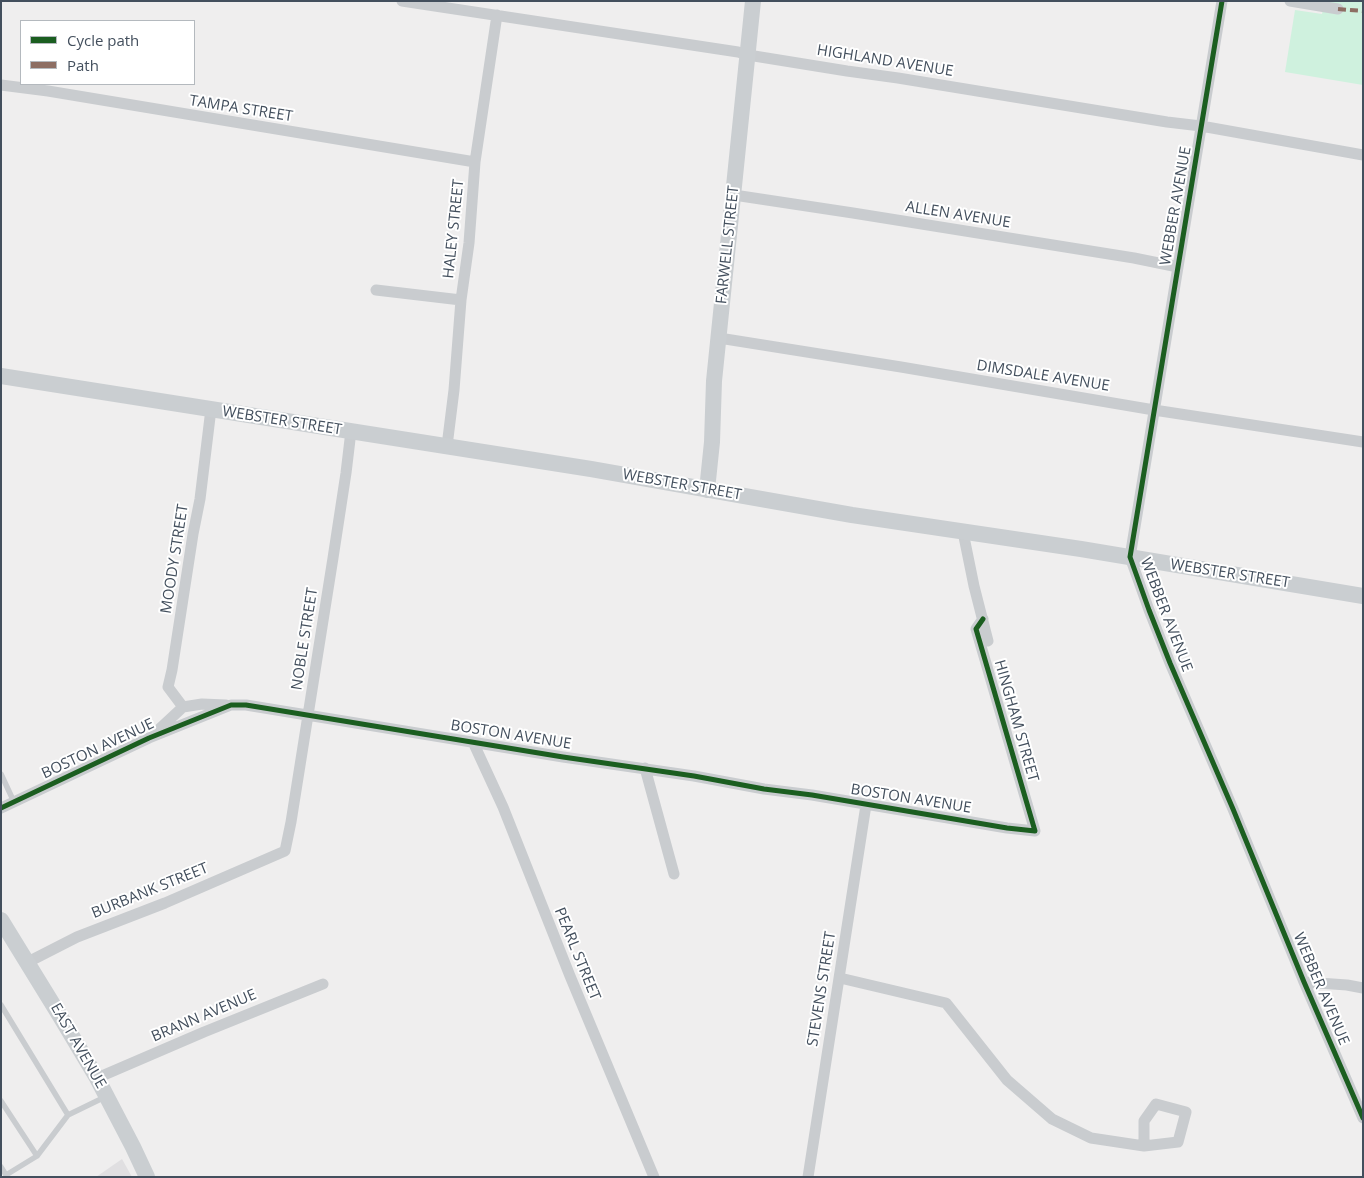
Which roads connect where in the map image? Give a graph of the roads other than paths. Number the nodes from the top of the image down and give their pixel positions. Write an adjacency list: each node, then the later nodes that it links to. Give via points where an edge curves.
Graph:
1 (402, 1): 6 (street, HIGHLAND AVENUE)
2 (753, 1): 7 (main road, FARWELL STREET)
3 (1222, 1): 9 (street, WEBBER AVENUE)
4 (1290, 1): 5 (street)
5 (1338, 9)
6 (498, 15): 7 (street, HIGHLAND AVENUE); 11 (street, HALEY STREET)
7 (748, 55): 9 (street, HIGHLAND AVENUE); 12 (main road, FARWELL STREET)
8 (1, 85): 11 (street, TAMPA STREET)
9 (1201, 126): 10 (street, HIGHLAND AVENUE); 13 (street, WEBBER AVENUE)
10 (1363, 155)
11 (475, 162): 15 (street, HALEY STREET)
12 (734, 195): 13 (street, ALLEN AVENUE); 16 (main road, FARWELL STREET)
13 (1178, 267): 19 (street, WEBBER AVENUE)
14 (376, 290): 15 (street)
15 (462, 300): 22 (street, HALEY STREET)
16 (719, 338): 19 (street, DIMSDALE AVENUE); 23 (main road, FARWELL STREET)
17 (1, 376): 18 (main road, WEBSTER STREET)
18 (211, 410): 20 (main road, WEBSTER STREET); 29 (street, MOODY STREET, via 200,500 168,687)
19 (1154, 410): 21 (street, DIMSDALE AVENUE); 25 (street, WEBBER AVENUE)
20 (351, 431): 22 (main road, WEBSTER STREET); 31 (street, NOBLE STREET)
21 (1363, 442)
22 (447, 446): 23 (main road, WEBSTER STREET)
23 (707, 490): 24 (main road, WEBSTER STREET)
24 (963, 532): 25 (main road, WEBSTER STREET); 27 (street)
25 (1130, 557): 26 (main road, WEBSTER STREET); 45 (street, WEBBER AVENUE, via 1170,663)
26 (1363, 596)
27 (983, 620): 28 (street); 39 (street, HINGHAM STREET, via 976,629)
28 (988, 641)
29 (183, 706): 30 (street, BOSTON AVENUE); 32 (street, BOSTON AVENUE)
30 (230, 706): 31 (street, BOSTON AVENUE, via 246,705); 32 (street, BOSTON AVENUE)
31 (308, 714): 33 (street, BOSTON AVENUE); 40 (street, NOBLE STREET)
32 (150, 738): 36 (street, BOSTON AVENUE)
33 (473, 742): 34 (street, BOSTON AVENUE); 58 (street, PEARL STREET)
34 (645, 768): 37 (street, BOSTON AVENUE); 41 (street)
35 (1, 774): 36 (lane)
36 (14, 802): 38 (street, BOSTON AVENUE)
37 (866, 805): 39 (street, BOSTON AVENUE); 44 (street, STEVENS STREET)
38 (1, 808)
39 (1035, 831)
40 (285, 851): 43 (street, BURBANK STREET, via 77,937)
41 (674, 874)
42 (1, 920): 43 (main road, EAST AVENUE)
43 (28, 962): 49 (main road, EAST AVENUE)
44 (840, 978): 54 (street, via 946,1002 1007,1080 1052,1119 1091,1138); 59 (street, STEVENS STREET)
45 (1304, 982): 47 (street); 53 (street, WEBBER AVENUE)
46 (323, 984): 49 (street, BRANN AVENUE)
47 (1363, 988)
48 (1, 1005): 52 (lane)
49 (97, 1078): 50 (main road, EAST AVENUE)
50 (106, 1096): 52 (lane); 57 (main road, EAST AVENUE)
51 (1, 1101): 55 (lane)
52 (68, 1115): 55 (lane)
53 (1363, 1118)
54 (1144, 1146): 54 (street, via 1178,1142 1186,1112 1156,1104 1144,1121)
55 (37, 1156): 56 (lane, via 6,1175)
56 (1, 1167)
57 (147, 1177)
58 (654, 1177)
59 (808, 1177)

